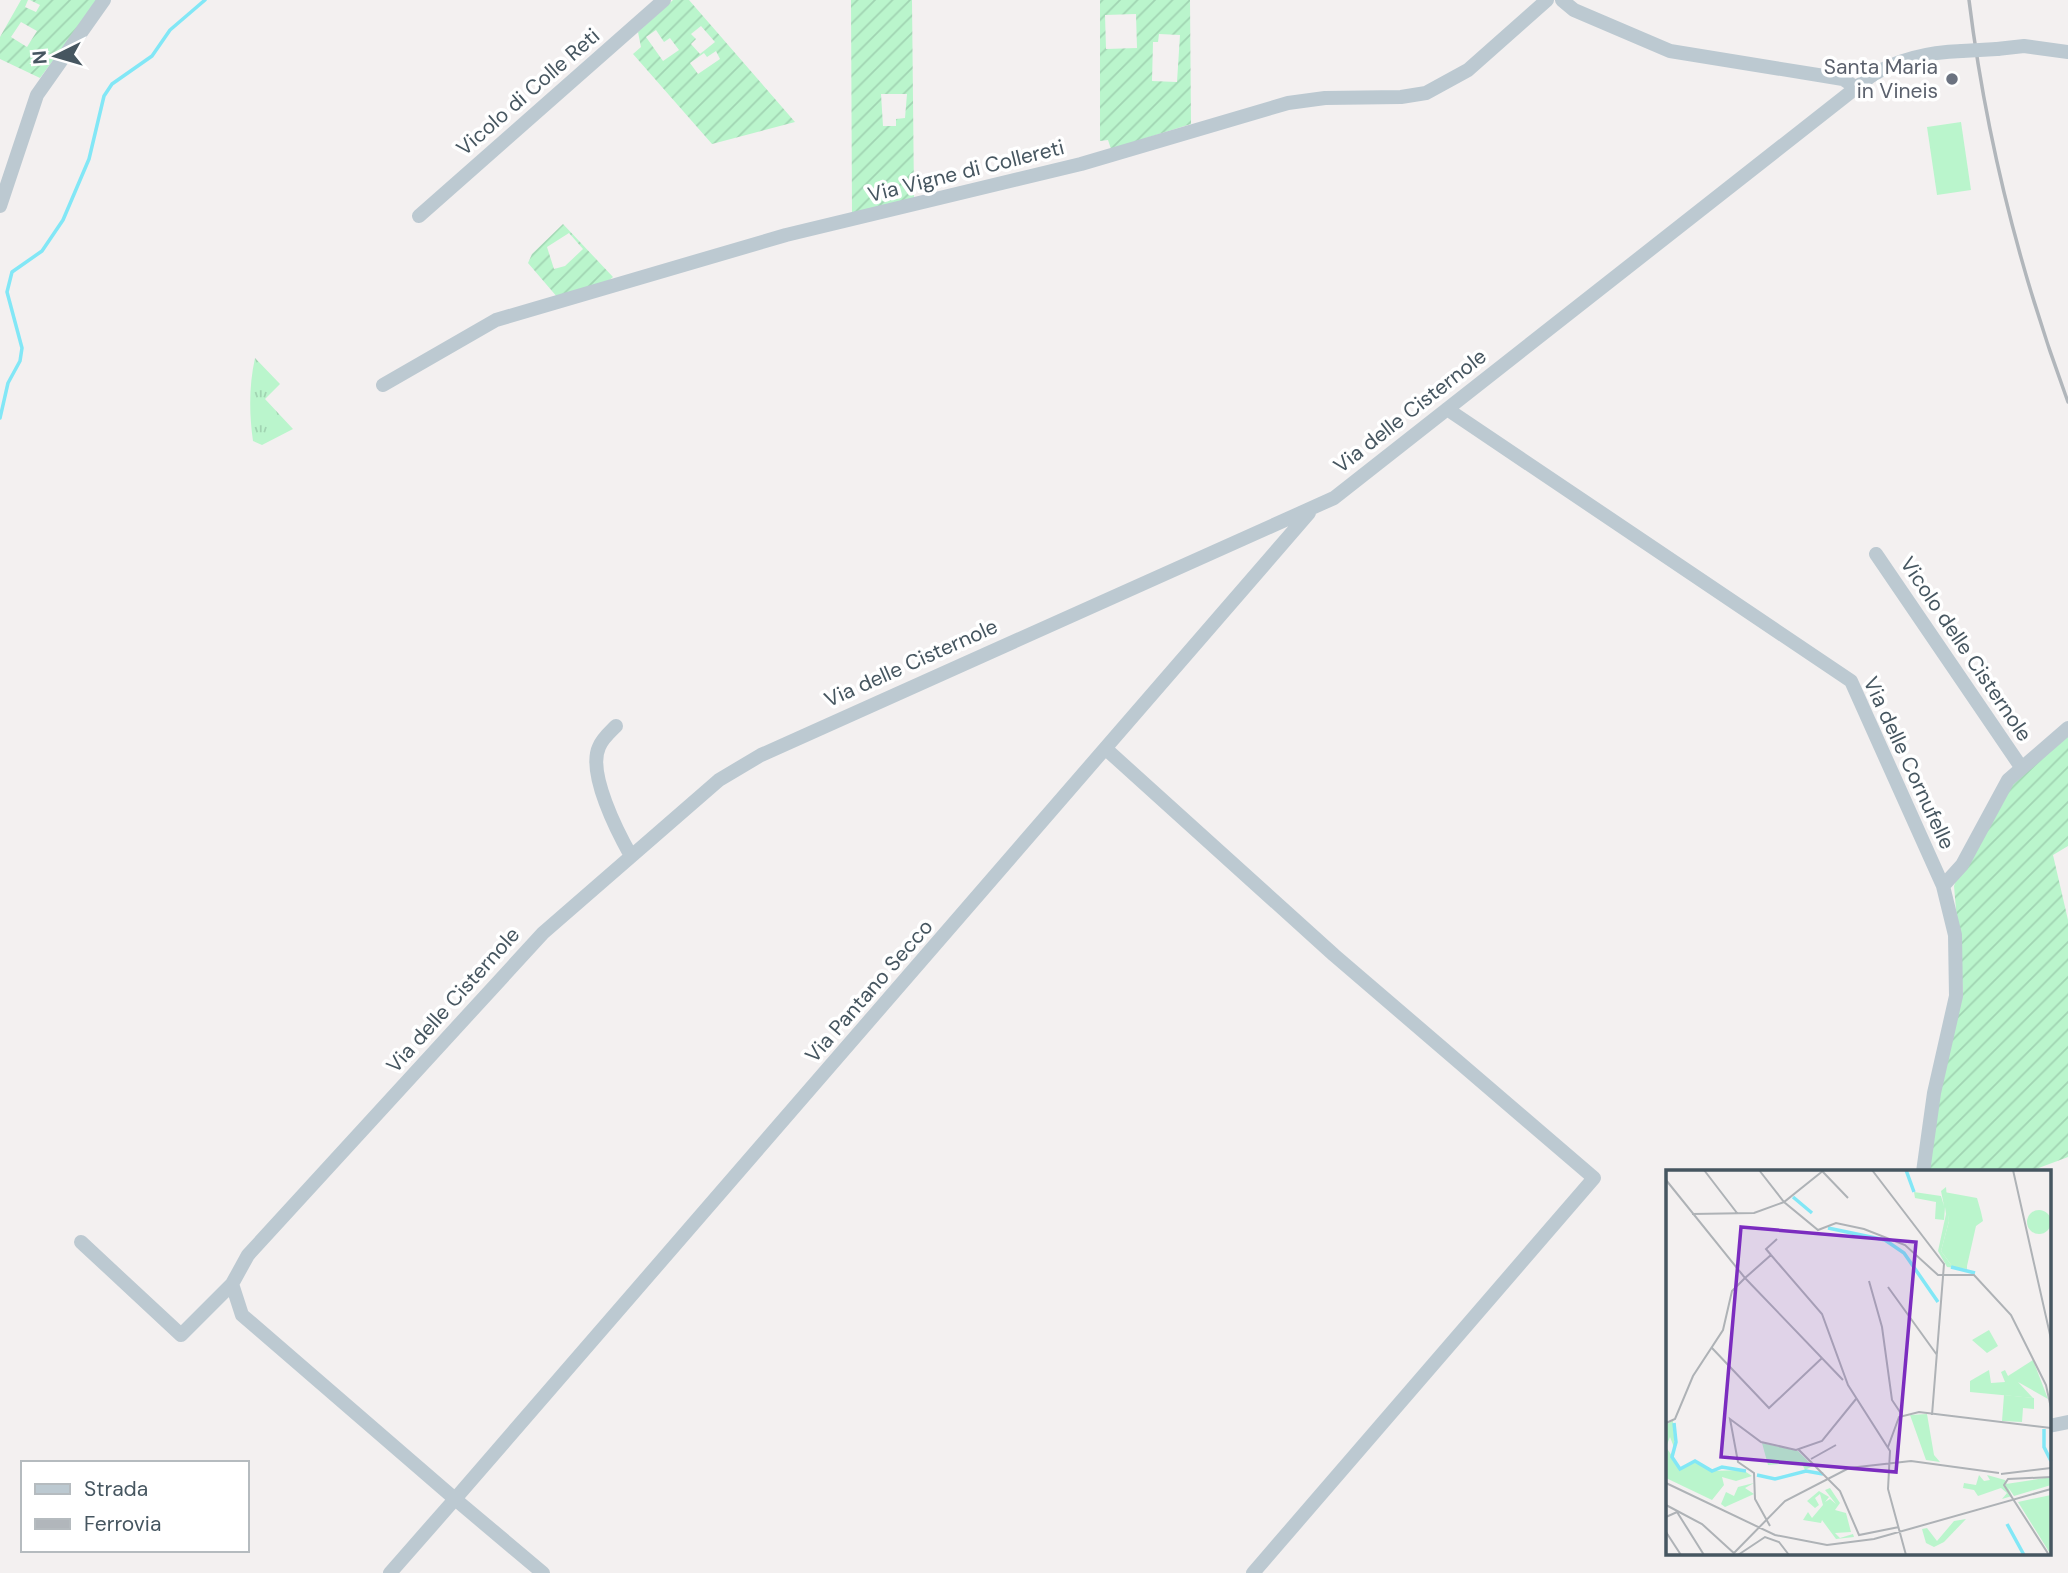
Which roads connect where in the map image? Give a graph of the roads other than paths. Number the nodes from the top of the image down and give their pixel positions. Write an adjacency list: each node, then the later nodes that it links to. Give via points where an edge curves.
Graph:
1 (104, 0): 7 (street, via 37,95)
2 (664, 0): 8 (street, Vicolo di Colle Reti)
3 (1547, 0): 9 (street, Via Vigne di Collereti, via 1468,70 1426,93 1288,103 1082,164 786,235 496,320)
4 (1562, 0): 6 (street, via 1587,16 1670,51 1843,79)
5 (2068, 52): 6 (street, Via delle Cisternole, bridge, via 2024,46 1922,55 1888,65)
6 (1855, 87): 10 (street, Via delle Cisternole)
7 (0, 206)
8 (419, 216)
9 (383, 385)
10 (1447, 410): 11 (street, Via delle Cisternole, via 1334,498); 18 (street, Via delle Cornufelle, via 1851,681)
11 (1313, 509): 15 (street, Via Pantano Secco); 17 (street, Via delle Cisternole, via 782,745 719,780)
12 (1876, 554): 16 (street, Vicolo delle Cisternole)
13 (616, 726): 17 (street, via 598,748 597,761 604,801)
14 (2068, 727): 16 (street, Vicolo delle Cisternole)
15 (1106, 749): 24 (street, Via Pantano Secco); 27 (street, via 1334,955 1594,1178)
16 (2021, 767): 18 (street, Vicolo delle Cisternole, via 2004,786 1957,872)
17 (631, 856): 21 (street, Via delle Cisternole, via 543,933 248,1255)
18 (1943, 886): 19 (street, Via delle Cornufelle, via 1956,942 1957,986)
19 (1923, 1170)
20 (81, 1242): 21 (street, Via delle Cisternole, via 181,1335)
21 (232, 1284): 24 (street, via 242,1315)
22 (2068, 1422): 23 (street)
23 (2050, 1426)
24 (455, 1499): 25 (street); 26 (street)
25 (390, 1573)
26 (543, 1573)
27 (1253, 1573)

